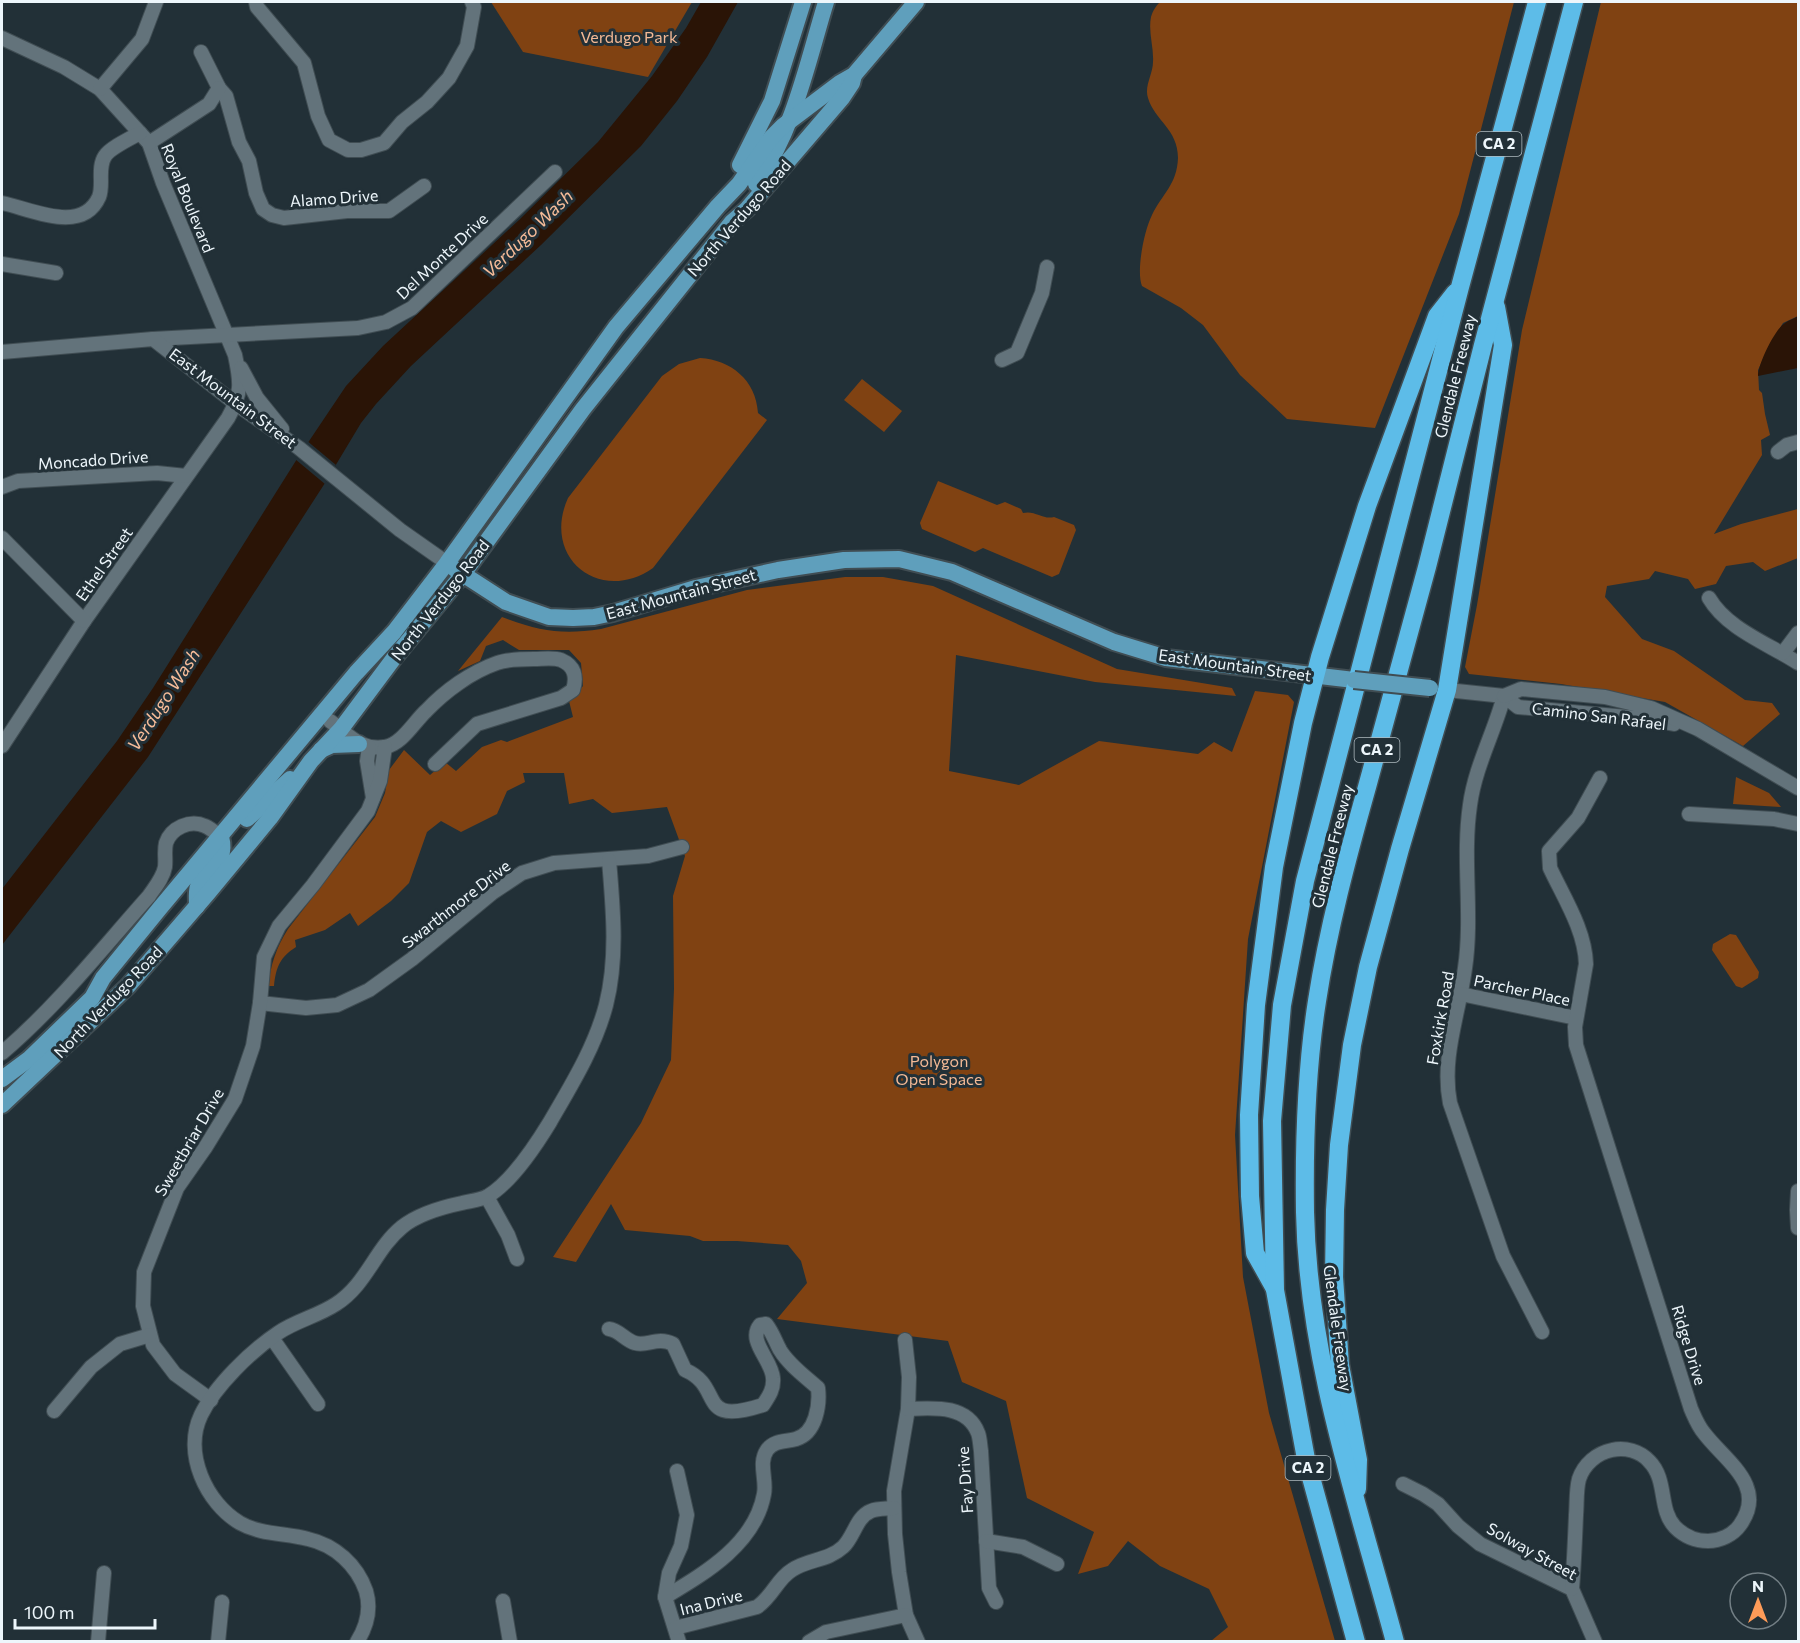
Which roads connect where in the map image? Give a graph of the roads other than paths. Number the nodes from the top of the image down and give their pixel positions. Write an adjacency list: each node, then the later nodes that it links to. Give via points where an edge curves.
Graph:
1 (156, 2): 15 (street, via 142,39)
2 (256, 2): 3 (street, via 303,63 329,140 348,150 384,144 449,78 467,46)
3 (472, 2)
4 (802, 2): 21 (main road, via 772,101)
5 (813, 2): 11 (main road, via 809,37)
6 (826, 2): 11 (main road)
7 (916, 2): 13 (main road, North Verdugo Road)
8 (1537, 2): 26 (highway, Glendale Freeway / CA 2)
9 (1574, 2): 27 (highway, Glendale Freeway / CA 2)
10 (2, 38): 15 (street, Royal Boulevard)
11 (812, 47): 16 (main road)
12 (201, 52): 14 (street, Alamo Drive)
13 (854, 75): 16 (main road, North Verdugo Road); 22 (main road, North Verdugo Road, via 842,98)
14 (219, 88): 17 (street, via 209,104); 19 (street, Alamo Drive, via 226,96 239,142 249,161 256,193 263,209 272,215 284,218 388,211)
15 (100, 89): 17 (street, Royal Boulevard)
16 (790, 121): 21 (main road, North Verdugo Road, via 771,138 739,184); 22 (main road, via 775,155 738,207)
17 (144, 138): 20 (street, via 106,154 101,166 100,196 90,210 78,217 59,218); 29 (street, Royal Boulevard)
18 (555, 172): 29 (street, Del Monte Drive, via 399,316 358,328)
19 (424, 186)
20 (2, 203)
21 (718, 206): 28 (main road, North Verdugo Road)
22 (732, 222): 31 (main road, North Verdugo Road)
23 (2, 264): 25 (street)
24 (1047, 267): 34 (street, via 1042,293 1017,353)
25 (56, 273)
26 (1460, 287): 50 (highway, via 1437,316 1367,506); 83 (highway, Glendale Freeway / CA 2, via 1305,881 1282,1005 1272,1121)
27 (1495, 299): 51 (highway, via 1503,345); 96 (highway, Glendale Freeway / CA 2, via 1348,855 1317,1001 1310,1056 1305,1204 1310,1277 1320,1358)
28 (616, 327): 31 (main road); 42 (main road, North Verdugo Road)
29 (226, 336): 30 (street, Del Monte Drive); 33 (street, Royal Boulevard)
30 (153, 339): 32 (street, East Mountain Street); 35 (street, East Mountain Street)
31 (636, 343): 43 (main road, North Verdugo Road)
32 (2, 352)
33 (235, 355): 35 (street, Royal Boulevard, via 240,391); 37 (street, via 257,398)
34 (1002, 360)
35 (236, 404): 37 (street, East Mountain Street); 39 (street, Ethel Street)
36 (1798, 442): 38 (street)
37 (299, 448): 42 (street, East Mountain Street)
38 (1778, 452)
39 (186, 476): 40 (street, Moncado Drive, via 157,473 18,482); 45 (street, Ethel Street)
40 (2, 487)
41 (2, 538): 45 (street)
42 (447, 563): 43 (main road, East Mountain Street); 48 (main road, North Verdugo Road, via 394,632)
43 (463, 574): 50 (main road, East Mountain Street, via 506,602 549,617 573,618 614,613 696,588 778,570 844,560 899,559 952,572 1114,642 1166,658); 53 (main road, North Verdugo Road)
44 (1708, 598): 47 (street, via 1716,610 1738,627)
45 (84, 621): 55 (street, Ethel Street)
46 (1798, 633): 47 (street)
47 (1783, 653): 49 (street)
48 (364, 663): 53 (main road, via 366,674); 59 (main road, North Verdugo Road)
49 (1798, 663)
50 (1323, 677): 51 (main road, East Mountain Street, bridge); 83 (highway, via 1274,867 1251,1062 1250,1184 1255,1253)
51 (1439, 689): 52 (street, Camino San Rafael); 96 (highway, via 1368,967 1352,1045 1339,1145 1335,1277 1340,1365 1358,1460)
52 (1504, 696): 61 (street, Camino San Rafael, via 1518,707 1648,719 1698,729); 70 (street, Foxkirk Road, via 1470,803 1466,849 1468,935)
53 (336, 725): 54 (street, via 349,738); 57 (main road, North Verdugo Road); 59 (main road, via 291,763)
54 (364, 745): 56 (street); 57 (main road, via 332,745); 62 (street)
55 (2, 746)
56 (385, 747): 58 (street, via 458,683 498,663 557,659 572,668 576,678 573,690 561,698 477,724); 62 (street, Sweetbriar Drive)
57 (316, 755): 65 (main road, via 233,834); 68 (main road, North Verdugo Road)
58 (435, 764)
59 (274, 771): 65 (main road, North Verdugo Road)
60 (1600, 778): 72 (street, Ridge Drive, via 1584,810 1549,851 1548,862 1584,947 1586,964)
61 (1798, 788)
62 (374, 800): 71 (street, Sweetbriar Drive, via 279,926 264,957)
63 (1689, 814): 64 (street)
64 (1798, 824)
65 (220, 837): 68 (main road, via 222,855 198,885); 69 (main road, North Verdugo Road); 73 (street, via 204,825 182,825 172,832 160,881 149,896 61,998)
66 (682, 847): 67 (street, Swarthmore Drive)
67 (609, 860): 71 (street, Swarthmore Drive, via 554,863 522,873 369,990 337,1005 306,1008); 80 (street, via 614,918 612,958 606,1004 592,1044 541,1137)
68 (197, 906): 74 (main road, North Verdugo Road, via 128,987)
69 (103, 978): 75 (main road); 76 (main road, North Verdugo Road, via 92,998 29,1059)
70 (1461, 994): 72 (street, Parcher Place); 85 (street, Foxkirk Road, via 1447,1069 1450,1103 1503,1256)
71 (260, 1003): 86 (street, Sweetbriar Drive, via 253,1046 235,1099 177,1188 144,1272 143,1306)
72 (1576, 1018): 100 (street, Ridge Drive, via 1576,1045 1691,1409 1704,1433 1743,1479 1749,1503 1743,1521 1731,1534 1715,1541 1696,1540 1679,1531 1669,1518 1659,1475 1650,1461 1633,1450 1605,1452 1589,1462 1579,1480)
73 (2, 1053)
74 (56, 1056): 77 (main road); 78 (main road, North Verdugo Road)
75 (2, 1069)
76 (2, 1079)
77 (2, 1096)
78 (2, 1105)
79 (1798, 1191): 81 (street)
80 (487, 1197): 82 (street); 87 (street, via 425,1214 402,1227 351,1294)
81 (1798, 1228)
82 (517, 1259)
83 (1275, 1290): 113 (highway, Glendale Freeway / CA 2, via 1306,1459)
84 (609, 1329): 101 (street, via 637,1344 666,1340 674,1344 685,1370 695,1374 718,1409 727,1412 763,1405 771,1392 773,1377 755,1337 760,1325 766,1324 780,1350 819,1388 817,1416 806,1432 798,1439 768,1448 763,1457 762,1504 736,1546 707,1572)
85 (1542, 1332)
86 (150, 1335): 89 (street, Sweetbriar Drive, via 175,1374); 92 (street, via 120,1344 91,1367)
87 (272, 1338): 89 (street, via 244,1361); 90 (street)
88 (905, 1340): 91 (street)
89 (210, 1400): 110 (street, via 200,1418 195,1443 204,1486 241,1523 310,1539 340,1553 359,1574 367,1594 369,1615)
90 (318, 1404)
91 (908, 1409): 95 (street); 97 (street, Fay Drive, via 948,1408 969,1420 978,1432)
92 (54, 1410)
93 (677, 1471): 101 (street, via 687,1515)
94 (1404, 1484): 100 (street, Solway Street, via 1438,1504 1480,1544)
95 (894, 1509): 105 (street); 106 (street, Ina Drive, via 872,1510 864,1515 844,1546 793,1568 757,1607)
96 (1357, 1512): 114 (highway, Glendale Freeway / CA 2)
97 (986, 1541): 98 (street, via 1023,1547); 104 (street, Fay Drive, via 989,1588)
98 (1057, 1564)
99 (104, 1573): 108 (street)
100 (1572, 1588): 115 (street, Solway Street)
101 (665, 1597): 106 (street)
102 (503, 1601): 111 (street)
103 (222, 1602): 109 (street)
104 (996, 1602)
105 (906, 1615): 107 (street, via 836,1629); 112 (street)
106 (677, 1635)
107 (813, 1640)
108 (98, 1641)
109 (218, 1641)
110 (357, 1641)
111 (510, 1641)
112 (918, 1641)
113 (1356, 1641)
114 (1395, 1641)
115 (1595, 1641)

